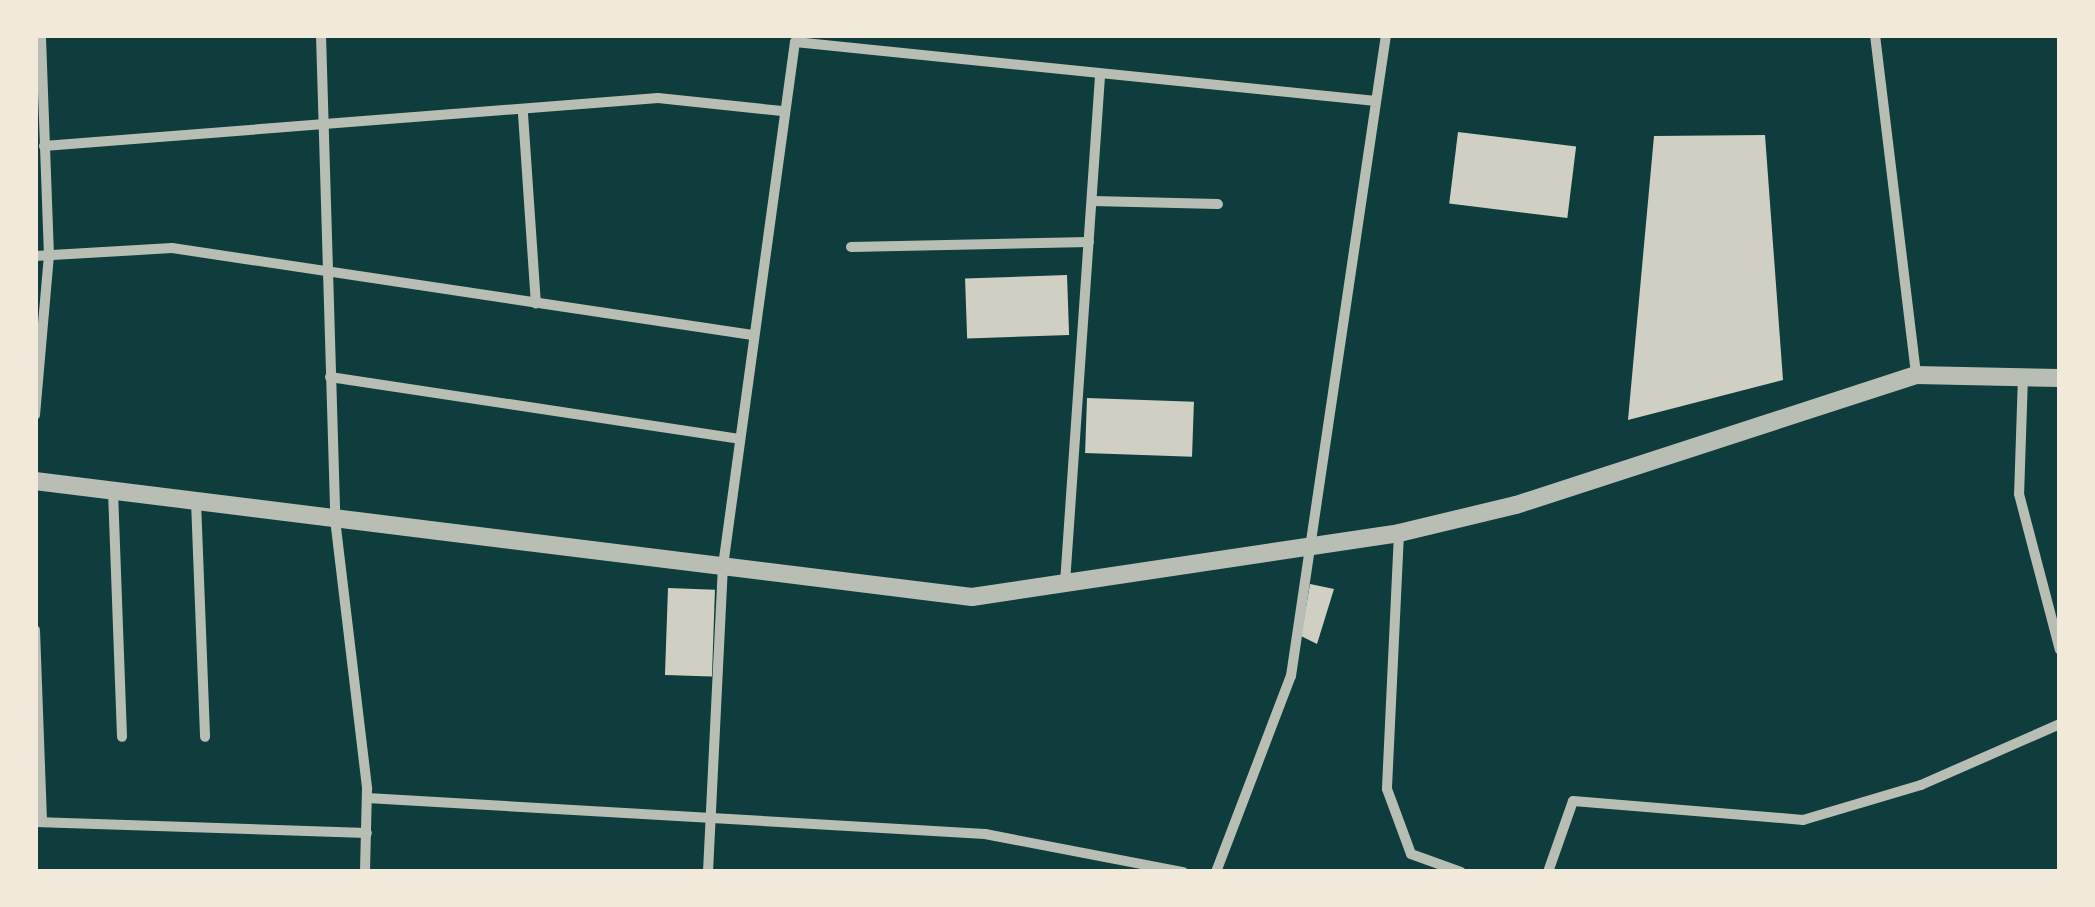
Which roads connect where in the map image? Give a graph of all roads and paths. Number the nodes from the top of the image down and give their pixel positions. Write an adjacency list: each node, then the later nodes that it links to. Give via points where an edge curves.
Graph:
1 (41, 35): 11 (street)
2 (321, 35): 10 (street)
3 (1386, 35): 7 (street)
4 (1875, 35): 21 (street)
5 (827, 39): 6 (street); 8 (street, via 795,42)
6 (1100, 76): 7 (street); 12 (street)
7 (1376, 102): 32 (street)
8 (782, 112): 9 (street, via 696,97); 20 (street)
9 (524, 114): 10 (street); 19 (street)
10 (324, 130): 11 (street); 18 (street)
11 (44, 146): 17 (street)
12 (1092, 200): 13 (street); 14 (street)
13 (1218, 204)
14 (1089, 242): 15 (street); 34 (street)
15 (851, 247)
16 (35, 256): 17 (street)
17 (49, 256): 18 (street, via 135,246); 25 (street)
18 (328, 274): 19 (street); 23 (street)
19 (536, 304): 20 (street)
20 (753, 335): 26 (street)
21 (1916, 375): 22 (street); 31 (street, via 1516,505)
22 (2023, 375): 24 (street); 36 (street, via 2018,494)
23 (330, 377): 26 (street); 30 (street)
24 (2060, 378)
25 (35, 414)
26 (739, 439): 33 (street)
27 (35, 481): 28 (street)
28 (112, 491): 29 (street); 39 (street)
29 (196, 502): 30 (street); 38 (street)
30 (334, 518): 33 (street); 40 (street)
31 (1399, 533): 32 (street); 48 (street, via 1387,788 1411,854)
32 (1308, 552): 34 (street); 47 (street, via 1276,727)
33 (723, 566): 34 (street, via 972,596); 41 (street)
34 (1066, 584)
35 (35, 630): 42 (street)
36 (2060, 650)
37 (2060, 724): 49 (street, via 1921,785 1802,820 1573,801)
38 (205, 737)
39 (122, 738)
40 (367, 798): 41 (street); 43 (street)
41 (711, 814): 45 (street); 46 (street, via 985,834)
42 (39, 822): 43 (street)
43 (367, 833): 44 (street)
44 (365, 872)
45 (708, 872)
46 (1183, 872)
47 (1216, 872)
48 (1460, 872)
49 (1548, 872)

